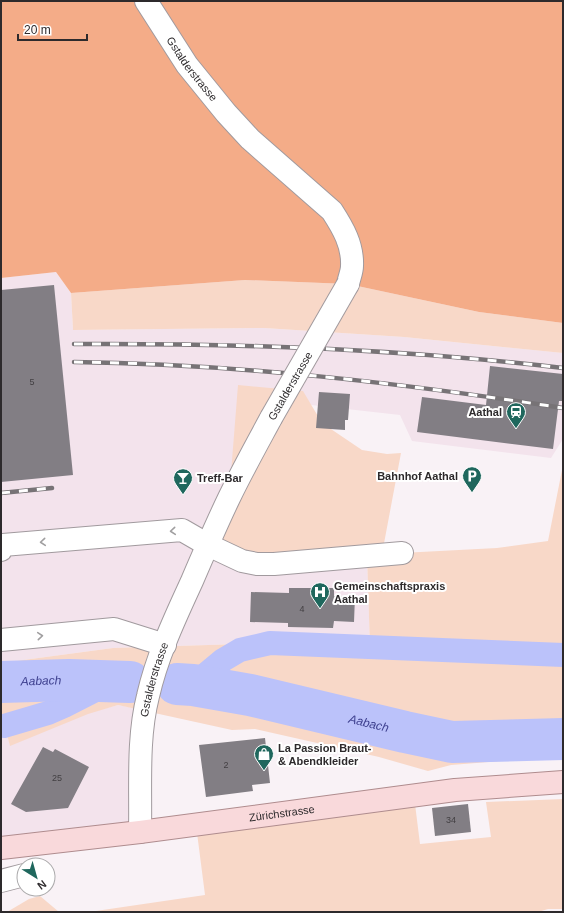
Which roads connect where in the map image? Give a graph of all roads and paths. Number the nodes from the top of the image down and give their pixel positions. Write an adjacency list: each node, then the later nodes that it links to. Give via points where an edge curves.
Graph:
1 (146, 1): 2 (street, Gstalderstrasse, bridge, via 187,65 226,113 250,139 332,211 350,244 352,266 348,284 271,418 229,498)
2 (208, 545): 3 (street, one-way to 3, via 182,530 3,545); 4 (street, via 242,561 257,564); 6 (street, Gstalderstrasse)
3 (1, 550)
4 (402, 553)
5 (1, 640): 6 (street, one-way to 6, via 114,629)
6 (164, 644): 8 (street, Gstalderstrasse, via 147,697 143,728)
7 (563, 782): 8 (main road, Zürichstrasse, via 455,790)
8 (140, 832): 9 (main road, Zürichstrasse)
9 (1, 848)
10 (16, 877): 11 (street)
11 (1, 881)

